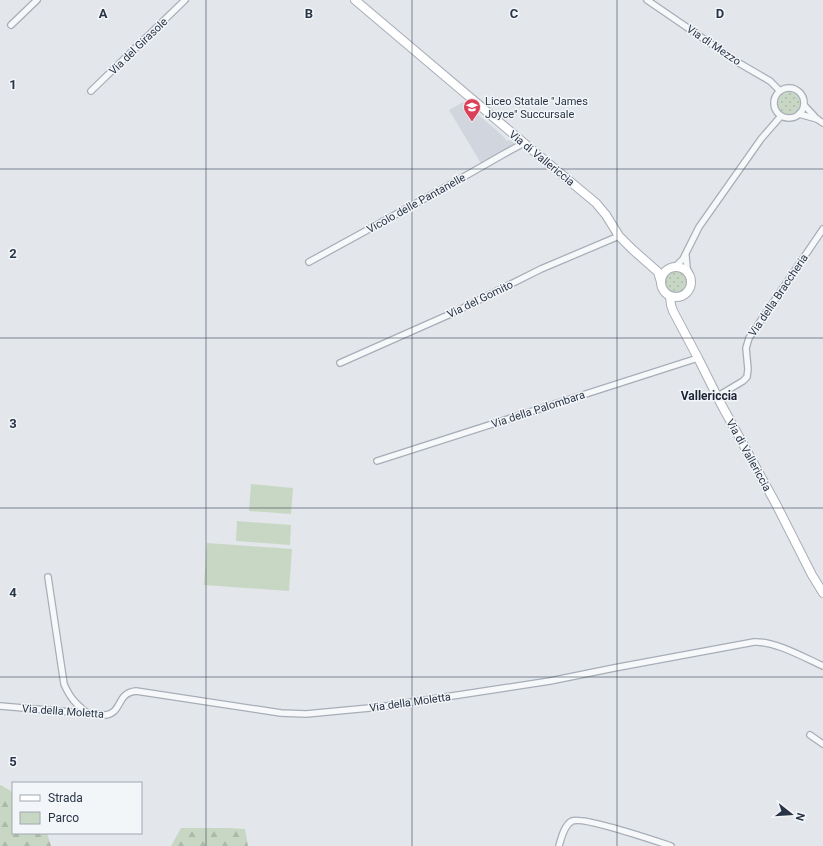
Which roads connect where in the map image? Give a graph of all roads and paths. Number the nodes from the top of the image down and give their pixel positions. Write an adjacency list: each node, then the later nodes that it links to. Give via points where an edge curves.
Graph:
1 (37, 0): 5 (street)
2 (185, 0): 6 (street, Via del Girasole)
3 (355, 0): 13 (street, Via di Vallericcia)
4 (647, 0): 7 (street, Via di Mezzo, via 734,60 770,81)
5 (11, 25)
6 (91, 91)
7 (780, 91): 8 (street, via 787,88 795,89 802,95); 10 (street, via 776,94 774,104)
8 (804, 105): 9 (street); 11 (street)
9 (799, 114): 10 (street, via 791,118); 11 (street)
10 (781, 116): 16 (street, via 761,139 699,227)
11 (817, 119): 12 (street)
12 (823, 123)
13 (524, 143): 15 (street, Via di Vallericcia, via 596,203); 17 (street, Vicolo delle Pantanelle)
14 (823, 229): 27 (street, Via della Braccheria, via 749,338 746,348 747,377)
15 (619, 236): 18 (street, Via di Vallericcia); 26 (street, Via del Gomito)
16 (686, 253): 19 (street); 20 (street)
17 (309, 262)
18 (648, 262): 19 (street, Via di Vallericcia); 21 (street, Via di Vallericcia, via 658,272)
19 (672, 268): 20 (street, Via di Vallericcia, via 682,268); 21 (street, via 665,272)
20 (690, 275): 23 (street, via 690,289)
21 (661, 282): 22 (street, Via di Vallericcia, via 664,291)
22 (670, 296): 23 (street); 24 (street, Via di Vallericcia, via 671,306)
23 (681, 297): 24 (street, via 676,306)
24 (677, 317): 25 (street, Via di Vallericcia)
25 (698, 358): 27 (street, Via di Vallericcia); 28 (street, Via della Palombara)
26 (340, 363)
27 (718, 396): 30 (street, Via di Vallericcia)
28 (377, 460)
29 (48, 577): 33 (street, via 64,684 73,701)
30 (823, 593)
31 (823, 666): 33 (street, Via della Moletta, via 775,645 754,642 550,681 380,707 291,714 136,691 125,695 112,713)
32 (0, 706): 33 (street, Via della Moletta)
33 (88, 713)
34 (810, 735): 35 (street)
35 (823, 744)
36 (559, 846): 37 (street, via 569,824 578,820 600,824)
37 (671, 846)

